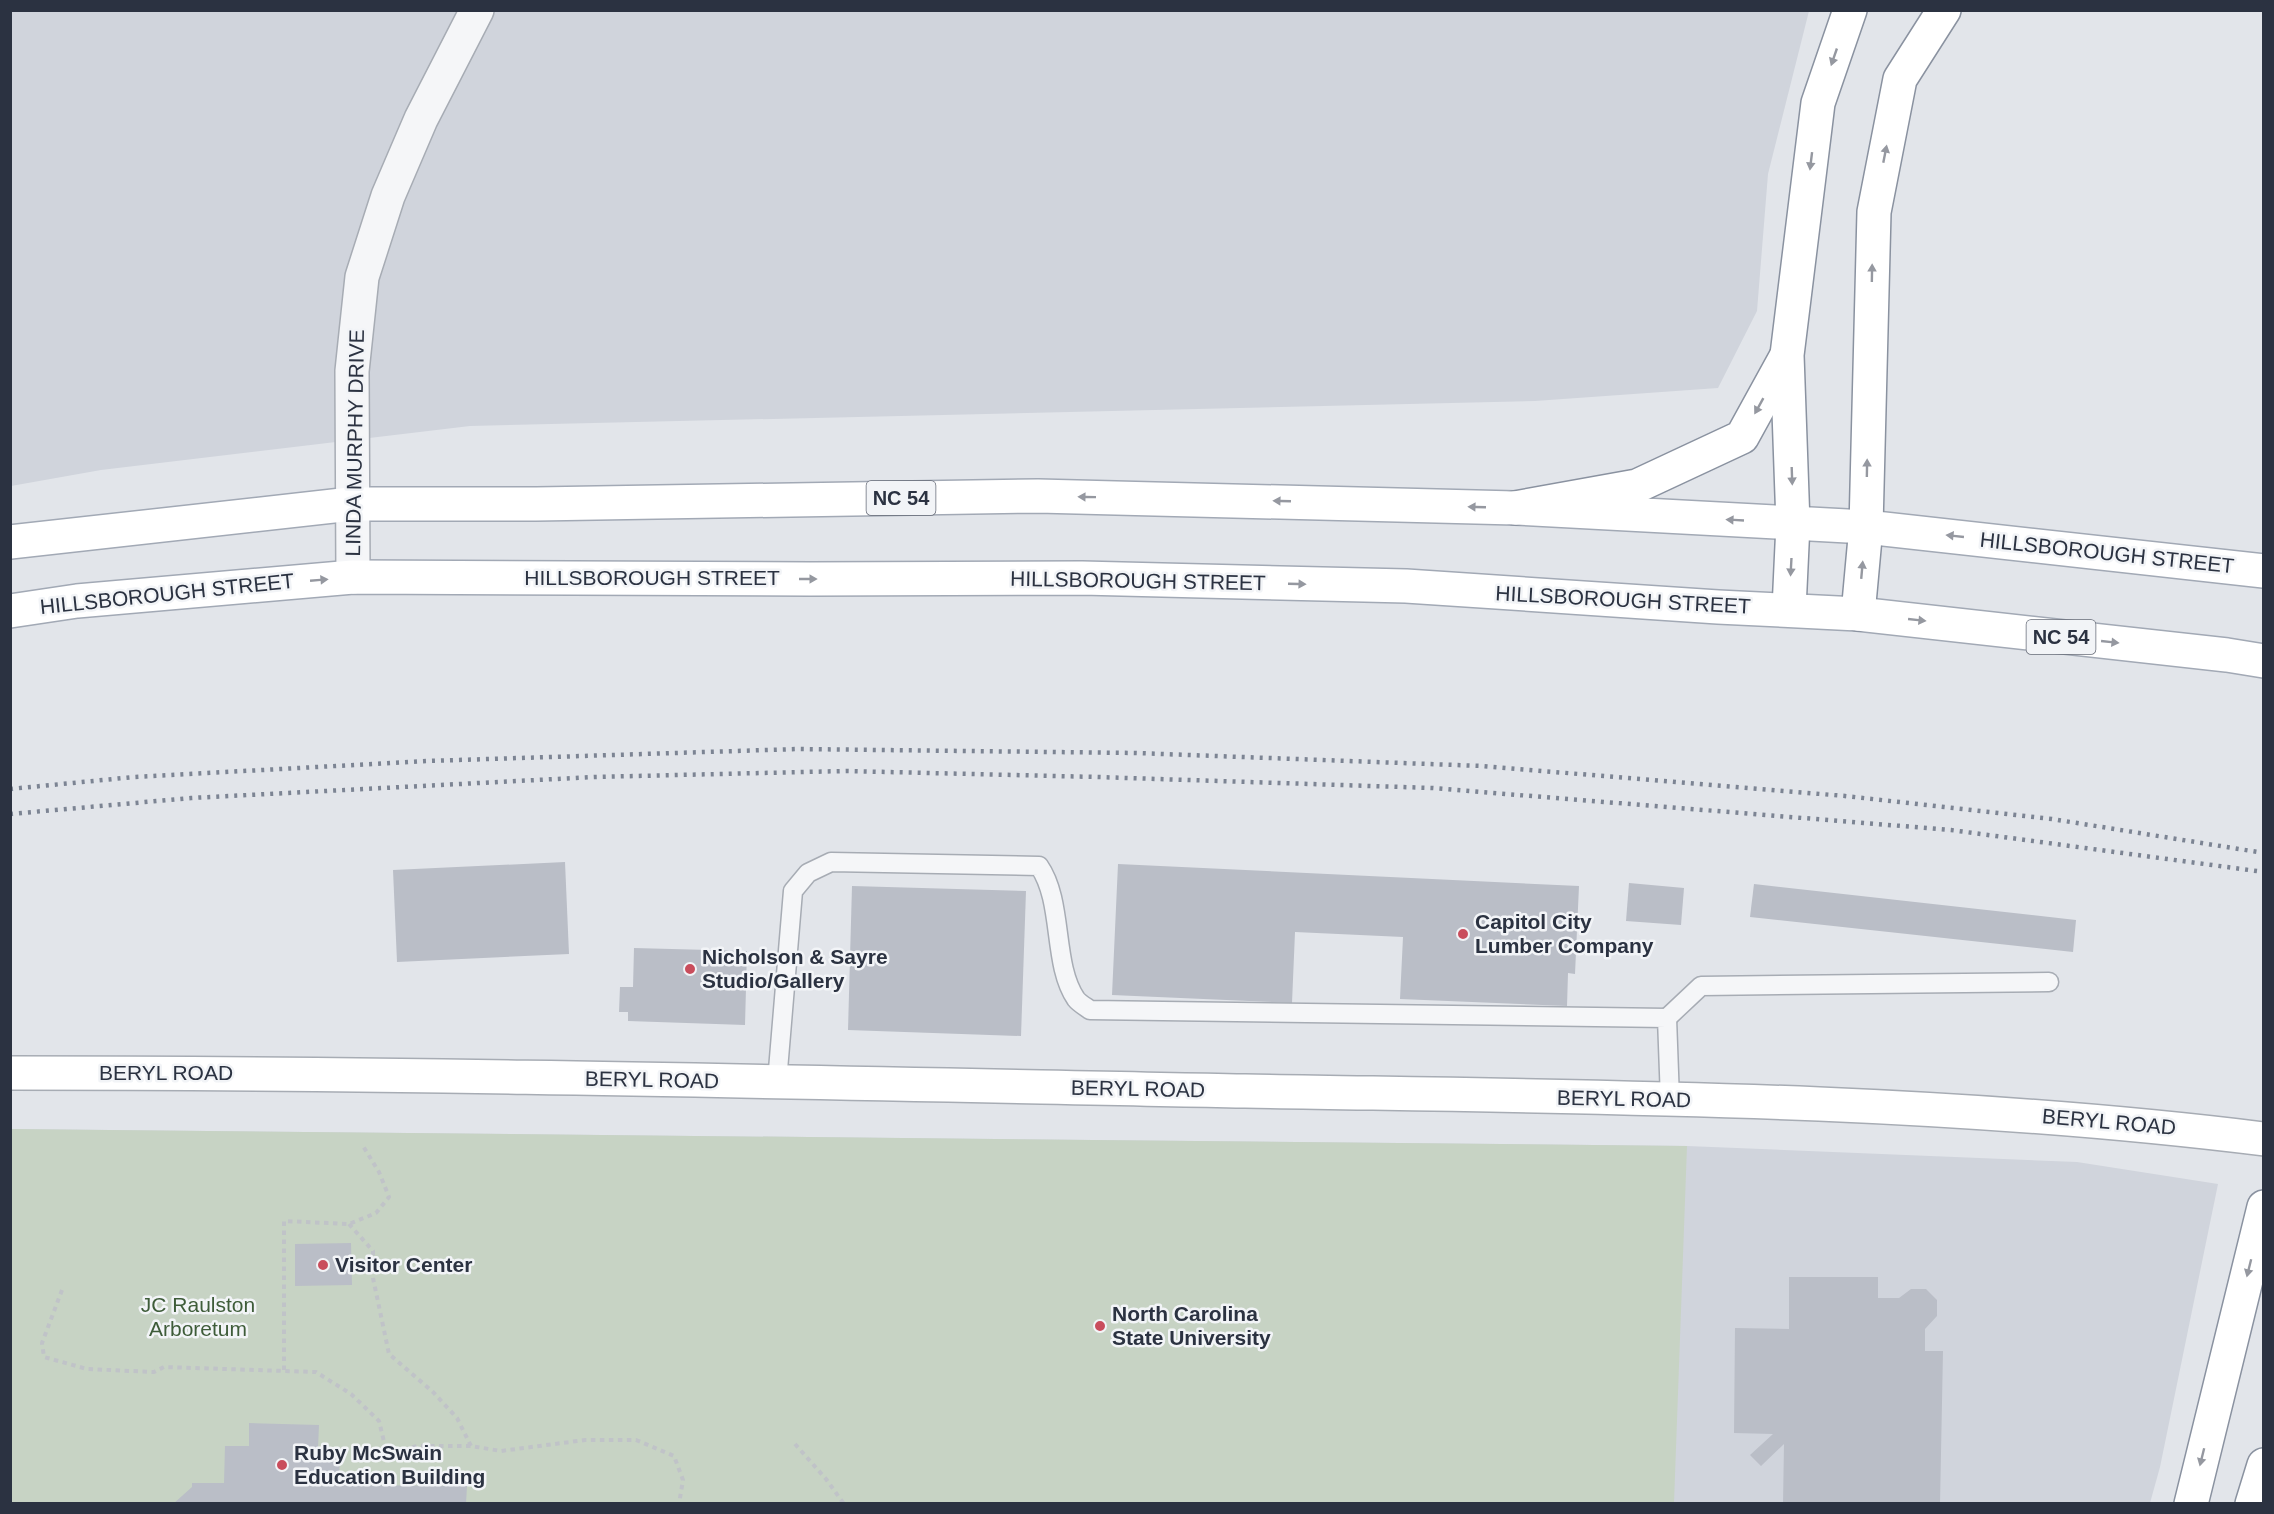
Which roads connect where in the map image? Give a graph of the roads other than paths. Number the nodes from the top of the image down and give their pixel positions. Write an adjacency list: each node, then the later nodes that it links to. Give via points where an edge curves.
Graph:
1 (477, 10): 5 (street, LINDA MURPHY DRIVE, via 421,119 388,196 362,277 352,371)
2 (1850, 10): 4 (main road, one-way to 4, via 1818,103)
3 (1944, 10): 8 (main road, one-way to 3, via 1874,212 1900,79)
4 (1787, 355): 6 (main road, one-way to 6, via 1742,438 1637,486); 7 (main road, one-way to 7)
5 (351, 504): 6 (main road, HILLSBOROUGH STREET / NC 54, one-way to 5, via 1038,496); 9 (main road, HILLSBOROUGH STREET / NC 54); 11 (street, LINDA MURPHY DRIVE)
6 (1515, 508): 7 (main road, HILLSBOROUGH STREET / NC 54, one-way to 6)
7 (1793, 524): 8 (main road, HILLSBOROUGH STREET / NC 54); 12 (main road, one-way to 12)
8 (1866, 527): 10 (main road, HILLSBOROUGH STREET / NC 54, one-way to 8); 14 (main road, one-way to 8)
9 (10, 542)
10 (2264, 571)
11 (353, 577): 12 (main road, HILLSBOROUGH STREET / NC 54, one-way to 12, via 1082,578 1406,586); 13 (main road, HILLSBOROUGH STREET / NC 54, one-way to 11)
12 (1789, 609): 14 (main road, HILLSBOROUGH STREET / NC 54)
13 (10, 610)
14 (1858, 614): 15 (main road, HILLSBOROUGH STREET / NC 54, one-way to 15)
15 (2264, 662)
16 (2049, 982): 17 (lane, via 1701,986)
17 (1667, 1018): 19 (lane, via 1090,1010 1076,1000 1066,976 1048,879 1039,866 831,862 808,873 793,891); 20 (lane)
18 (10, 1073): 19 (main road, BERYL ROAD)
19 (777, 1082): 20 (main road, BERYL ROAD)
20 (1670, 1100): 21 (main road, BERYL ROAD, via 2015,1114)
21 (2264, 1139)
22 (2263, 1209): 24 (main road, one-way to 24)
23 (2264, 1465): 25 (main road)
24 (2191, 1503)
25 (2252, 1503)

